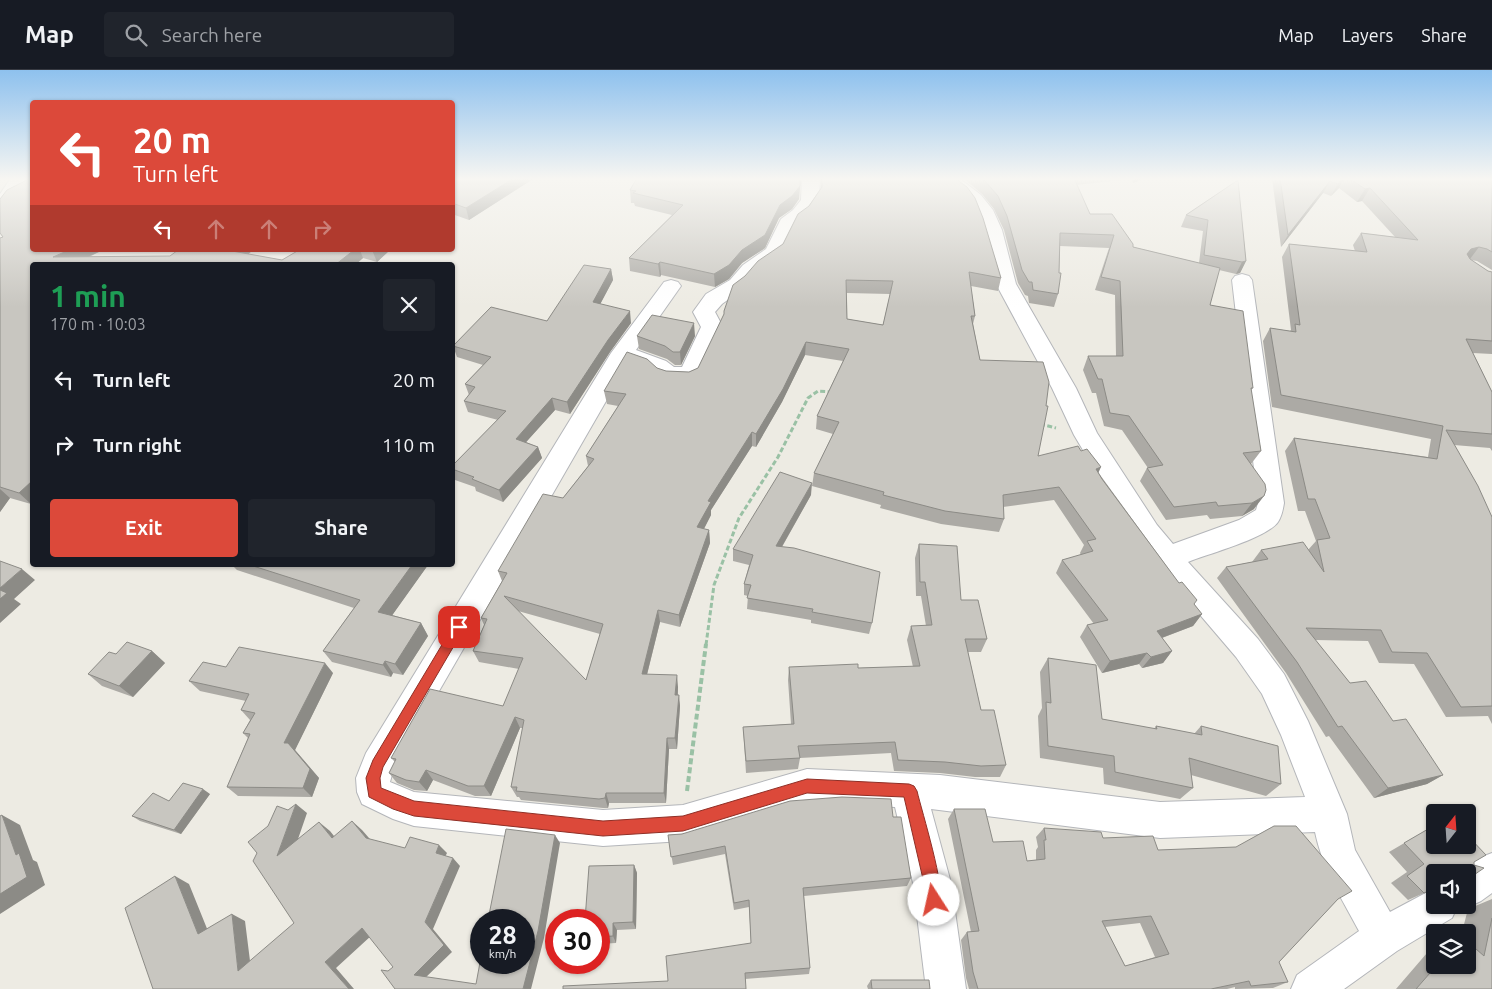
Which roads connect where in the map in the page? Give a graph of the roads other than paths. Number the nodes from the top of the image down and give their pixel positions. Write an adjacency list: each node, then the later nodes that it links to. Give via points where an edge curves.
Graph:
1 (791, 221): 5 (street, via 774,252 714,299 704,312 712,328 690,375 668,375 658,366)
2 (988, 221): 6 (street, via 1006,284 1064,388 1086,435 1147,533)
3 (1242, 280): 6 (street, via 1271,503 1268,516 1249,528)
4 (671, 286): 5 (street)
5 (622, 353): 7 (street, via 378,764 373,778 374,792 414,808 603,828 683,824 807,786)
6 (1169, 557): 8 (street, via 1247,648 1273,684)
7 (909, 791): 8 (street, via 940,792 1160,820); 13 (street, via 932,883)
8 (1329, 814): 12 (street, via 1338,856)
9 (1492, 871): 10 (street)
10 (1476, 882)
11 (1426, 913): 12 (street)
12 (1383, 937): 14 (street)
13 (946, 989)
14 (1311, 989)

